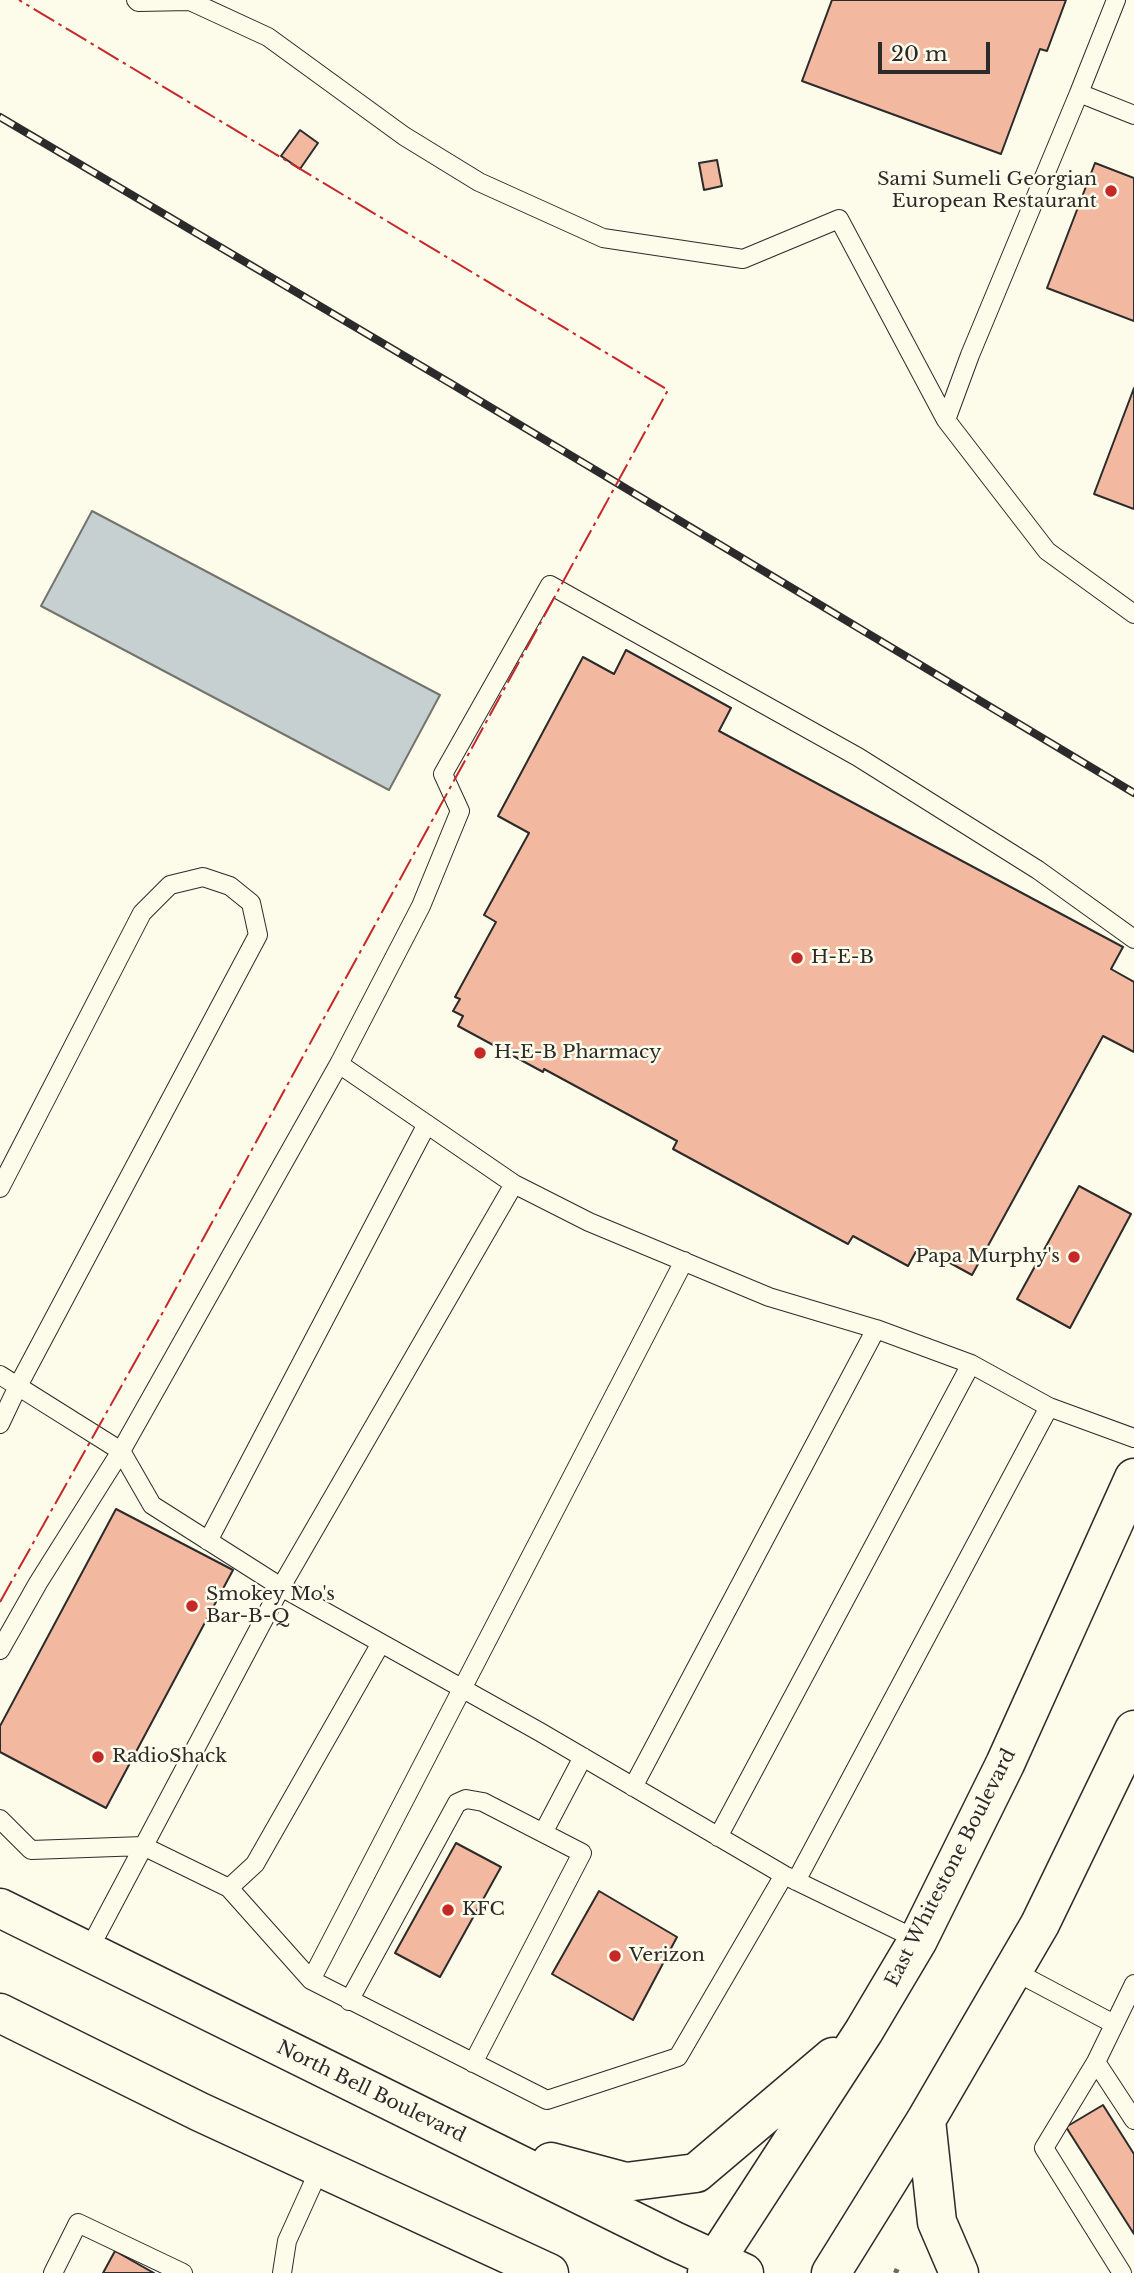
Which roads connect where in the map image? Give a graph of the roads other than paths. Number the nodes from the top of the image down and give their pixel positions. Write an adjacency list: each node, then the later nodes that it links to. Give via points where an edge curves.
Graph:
1 (136, 0): 5 (lane, via 190,1 268,37 404,136 468,176 603,238 743,258 839,219)
2 (1116, 0): 3 (lane)
3 (1079, 93): 4 (lane); 5 (lane)
4 (1134, 115)
5 (946, 420): 6 (lane, via 1048,551)
6 (1134, 614)
7 (1134, 939): 8 (lane, via 1038,870 858,757 550,586 443,774 460,811 421,906)
8 (339, 1064): 9 (lane); 20 (lane)
9 (427, 1124): 10 (lane); 22 (lane)
10 (514, 1184): 12 (lane, via 589,1222); 23 (lane)
11 (0, 1188): 16 (lane, via 142,913 170,885 203,877 230,886 251,903 258,935)
12 (684, 1261): 13 (lane, via 769,1297); 26 (lane)
13 (876, 1329): 14 (lane); 29 (lane)
14 (971, 1364): 17 (lane); 32 (lane)
15 (0, 1375): 16 (lane)
16 (18, 1386): 18 (lane); 20 (lane)
17 (1049, 1407): 19 (lane); 34 (lane)
18 (0, 1424)
19 (1134, 1438)
20 (121, 1451): 22 (lane, via 152,1505); 25 (lane)
21 (1134, 1478): 37 (main road, East Whitestone Boulevard, via 1005,1764)
22 (208, 1541): 23 (lane)
23 (281, 1587): 24 (lane); 33 (lane)
24 (381, 1643): 26 (lane); 35 (lane, via 255,1864)
25 (0, 1650)
26 (463, 1689): 28 (lane); 40 (lane)
27 (1134, 1730): 39 (main road)
28 (583, 1757): 29 (lane); 31 (lane)
29 (633, 1787): 32 (lane)
30 (0, 1819): 33 (lane, via 31,1850)
31 (543, 1833): 42 (lane, via 482,1802 466,1799 457,1803); 47 (lane, via 582,1853)
32 (718, 1837): 34 (lane)
33 (143, 1846): 35 (lane); 38 (lane)
34 (790, 1878): 37 (lane); 47 (lane, via 678,2057 547,2101)
35 (229, 1888): 40 (lane)
36 (0, 1908): 38 (main road, North Bell Boulevard)
37 (918, 1940): 45 (main road, East Whitestone Boulevard)
38 (87, 1953): 50 (main road, North Bell Boulevard)
39 (1014, 1970): 44 (lane); 48 (main road)
40 (311, 1980): 42 (lane)
41 (1134, 1984): 44 (lane)
42 (349, 2001): 47 (lane)
43 (0, 2012): 51 (main road)
44 (1115, 2024): 46 (lane)
45 (864, 2031): 50 (main road, via 696,2173 626,2182); 53 (main road, East Whitestone Boulevard)
46 (1097, 2062): 49 (lane); 61 (lane, via 1044,2148)
47 (473, 2063)
48 (926, 2120): 59 (main road); 60 (main road, via 937,2222)
49 (1134, 2120)
50 (474, 2143): 53 (main road, North Bell Boulevard)
51 (320, 2168): 52 (main road); 56 (lane, via 287,2241)
52 (479, 2239): 57 (main road); 58 (main road)
53 (722, 2269)
54 (53, 2273): 55 (lane, via 78,2223)
55 (183, 2273)
56 (282, 2273)
57 (510, 2273)
58 (549, 2273)
59 (831, 2273)
60 (959, 2273)
61 (1122, 2273)

